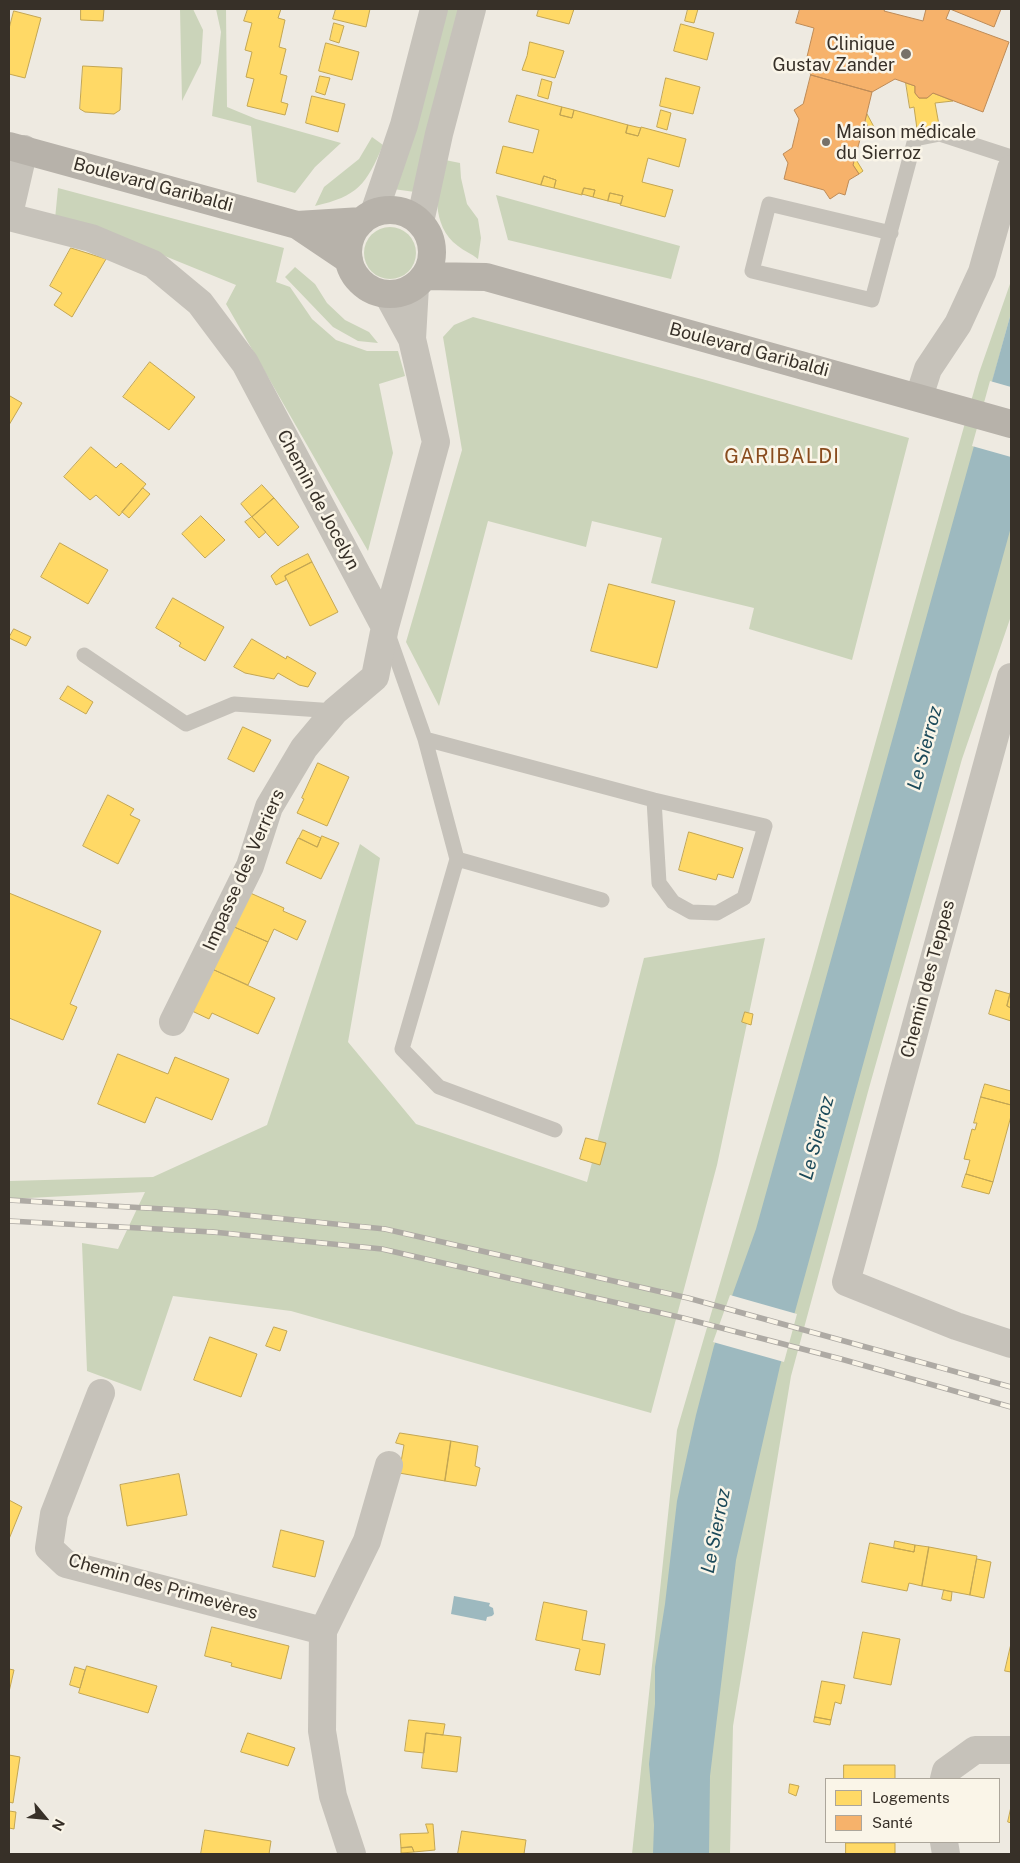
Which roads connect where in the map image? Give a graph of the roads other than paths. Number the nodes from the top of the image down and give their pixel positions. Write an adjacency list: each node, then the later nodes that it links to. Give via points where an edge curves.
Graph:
1 (434, 9): 7 (street, via 404,125)
2 (472, 9): 8 (street)
3 (16, 148): 6 (street, Chemin de Jocelyn); 9 (main road, Boulevard Garibaldi)
4 (1011, 157): 10 (lane, via 940,134 915,140)
5 (1011, 169): 17 (street, via 982,272 958,324 928,369)
6 (9, 215): 19 (street, Chemin de Jocelyn, via 91,238 153,264 200,303 245,364)
7 (368, 217): 8 (main road, via 386,210 398,210); 9 (main road, Boulevard Garibaldi); 12 (main road, via 353,232)
8 (420, 222): 11 (main road)
9 (297, 225): 12 (main road, Boulevard Garibaldi)
10 (891, 233): 10 (lane, via 769,204 752,272 872,300)
11 (432, 246): 13 (main road, Boulevard Garibaldi); 14 (main road, via 430,267)
12 (349, 260): 15 (main road, via 362,284 374,292)
13 (486, 277): 14 (main road, Boulevard Garibaldi); 17 (main road, Boulevard Garibaldi)
14 (420, 281): 15 (main road, via 402,293); 16 (street)
15 (388, 295): 16 (street)
16 (412, 339): 19 (street, via 436,442)
17 (919, 397): 18 (main road, Boulevard Garibaldi)
18 (1011, 424)
19 (385, 628): 22 (street, Impasse des Verriers, via 375,677); 23 (lane)
20 (84, 655): 22 (lane, via 186,724 234,704)
21 (1011, 677): 29 (street, Chemin des Teppes, via 846,1282)
22 (335, 711): 27 (street, Impasse des Verriers, via 304,748 269,807 250,866)
23 (425, 739): 24 (lane); 25 (lane)
24 (654, 800): 24 (lane, via 765,826 744,898 717,913 691,912 673,902 659,883)
25 (457, 859): 26 (lane); 28 (lane, via 402,1049 439,1087)
26 (602, 900)
27 (173, 1022)
28 (555, 1130)
29 (1011, 1344)
30 (100, 1393): 32 (street, Chemin des Primevères, via 54,1514 49,1548 66,1564)
31 (389, 1465): 32 (street, via 367,1541)
32 (323, 1631): 35 (street, via 322,1731 333,1796)
33 (1011, 1750): 34 (street, via 975,1750 946,1771)
34 (944, 1778)
35 (352, 1854)

